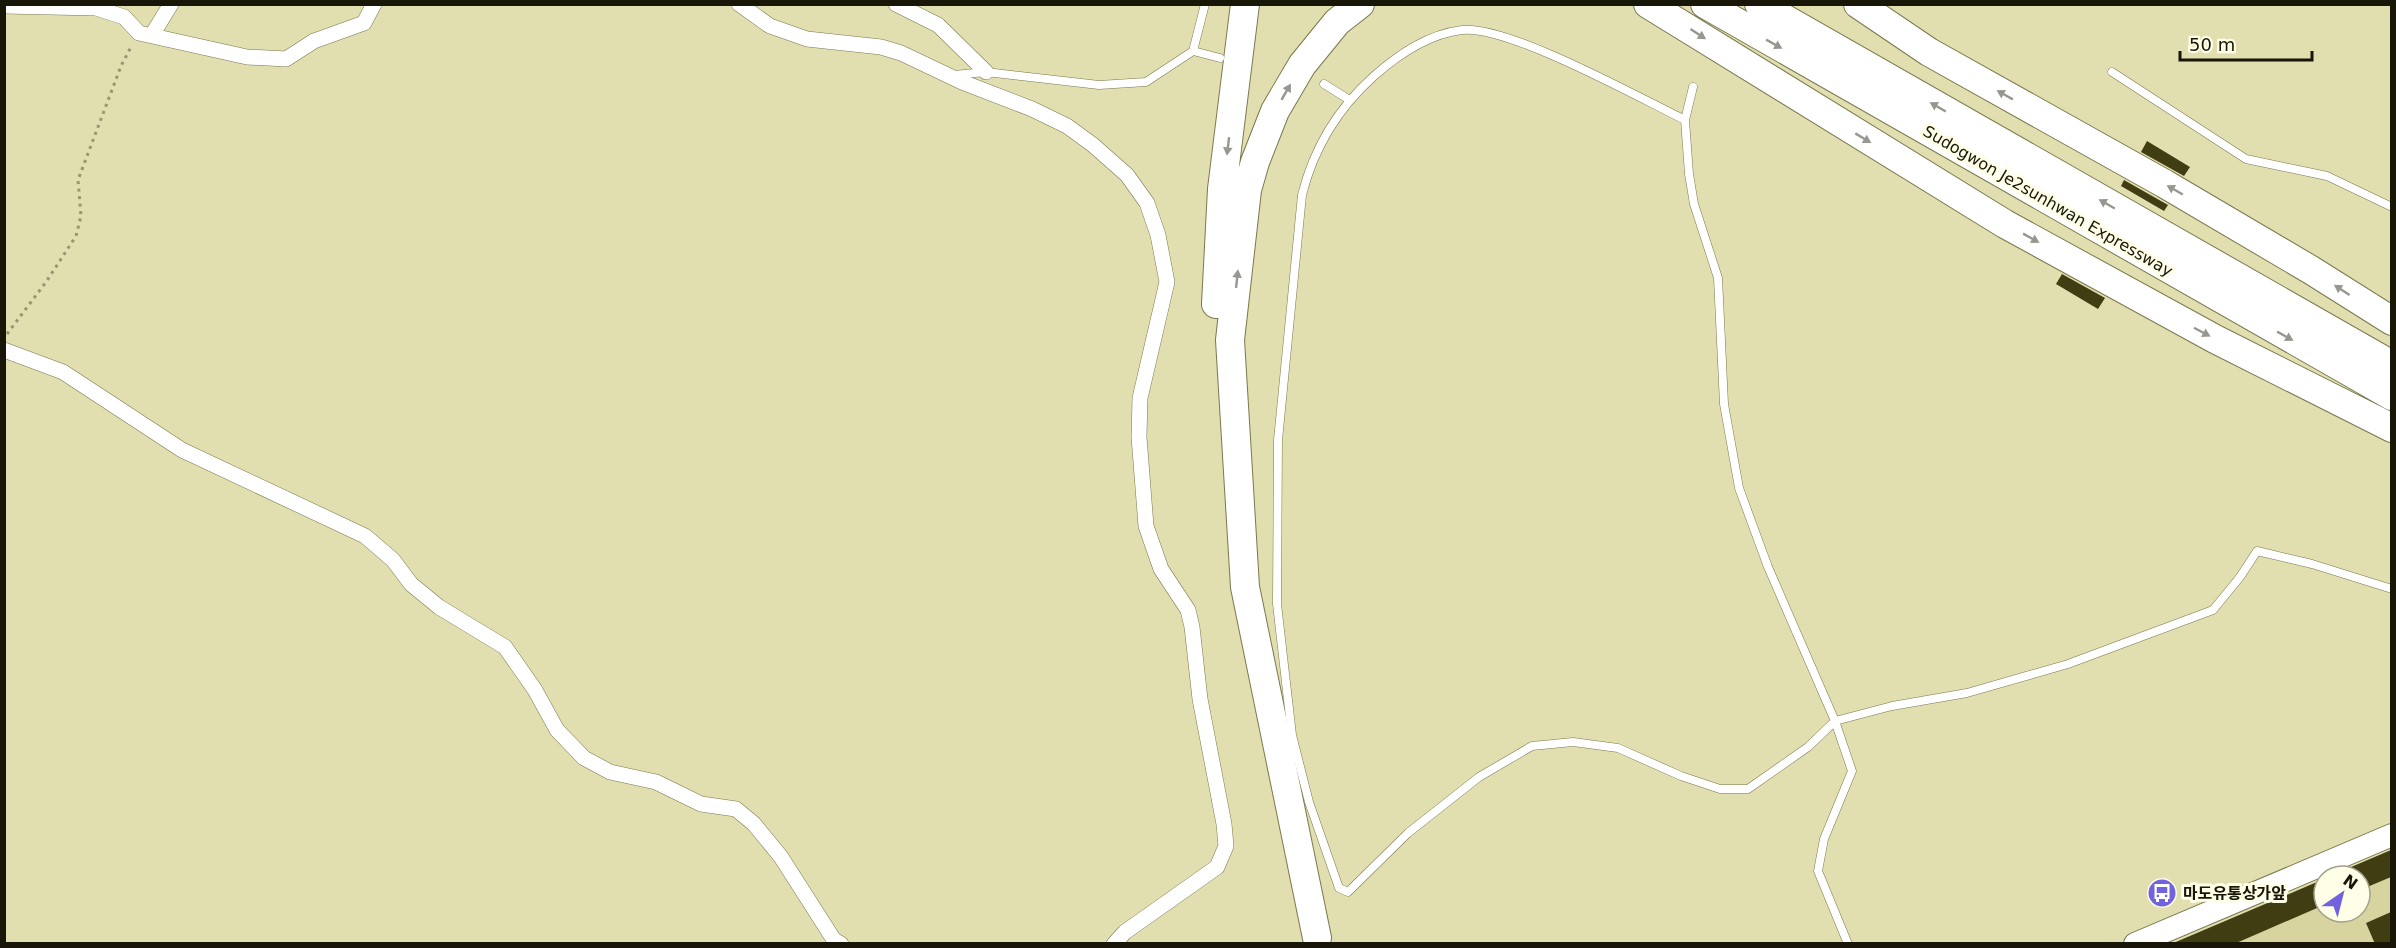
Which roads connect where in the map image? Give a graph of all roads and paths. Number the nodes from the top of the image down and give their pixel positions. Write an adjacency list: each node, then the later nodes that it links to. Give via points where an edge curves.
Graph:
1 (171, 4): 13 (street)
2 (374, 4): 13 (street, via 364,23 314,41 286,59 247,57)
3 (739, 4): 18 (street, via 770,26 807,39 881,47)
4 (897, 4): 16 (street, via 938,26)
5 (1205, 4): 14 (lane)
6 (1245, 4): 33 (highway, one-way to 33, via 1222,189 1214,352 1230,597 1273,814)
7 (1360, 4): 33 (highway, one-way to 7, via 1245,587 1230,340 1247,190 1255,162 1275,111 1302,65 1337,22)
8 (1648, 4): 29 (highway, one-way to 29, via 2005,224 2215,339)
9 (1705, 4): 28 (highway, Sudogwon Je2sunhwan Expressway, one-way to 28)
10 (1759, 4): 27 (highway, Sudogwon Je2sunhwan Expressway, one-way to 10)
11 (1858, 4): 24 (highway, one-way to 11, via 2165,184 1929,52)
12 (4, 6): 13 (street, via 96,8 124,17)
13 (146, 34): 25 (path, via 121,66 78,180 81,216 76,236)
14 (1193, 51): 15 (lane); 16 (lane, via 1146,82 1099,85)
15 (1220, 58)
16 (986, 72): 18 (lane)
17 (2112, 72): 23 (lane, via 2246,159 2327,176)
18 (947, 75): 35 (street, via 1067,126 1127,176 1147,203 1158,235 1167,282 1140,398 1146,525 1161,569 1188,610 1226,846 1217,867 1125,932)
19 (1324, 84): 21 (lane)
20 (1693, 87): 22 (lane)
21 (1348, 99): 22 (lane, via 1386,65 1428,38 1463,30 1503,35); 31 (lane, via 1310,164 1302,195 1278,452 1277,604 1292,735 1309,801 1339,888 1348,892 1408,834 1470,784 1532,746 1573,741 1618,748 1720,789 1748,789 1808,747)
22 (1685, 120): 31 (lane, via 1694,204 1718,278 1724,404 1740,488 1768,567)
23 (2391, 207)
24 (2391, 321)
25 (4, 337)
26 (4, 351): 34 (street, via 63,372 182,450 365,536 439,607 505,647 557,730 584,758 610,772 656,782 701,804 736,808 781,857 834,940)
27 (2391, 365)
28 (2391, 396)
29 (2391, 428)
30 (2391, 589): 31 (lane, via 2257,551 2212,610 2067,664 1967,693)
31 (1835, 721): 36 (lane, via 1852,771 1824,839 1818,871)
32 (2391, 835): 37 (main road)
33 (1318, 941)
34 (841, 944)
35 (1114, 944)
36 (1848, 944)
37 (2135, 944)

